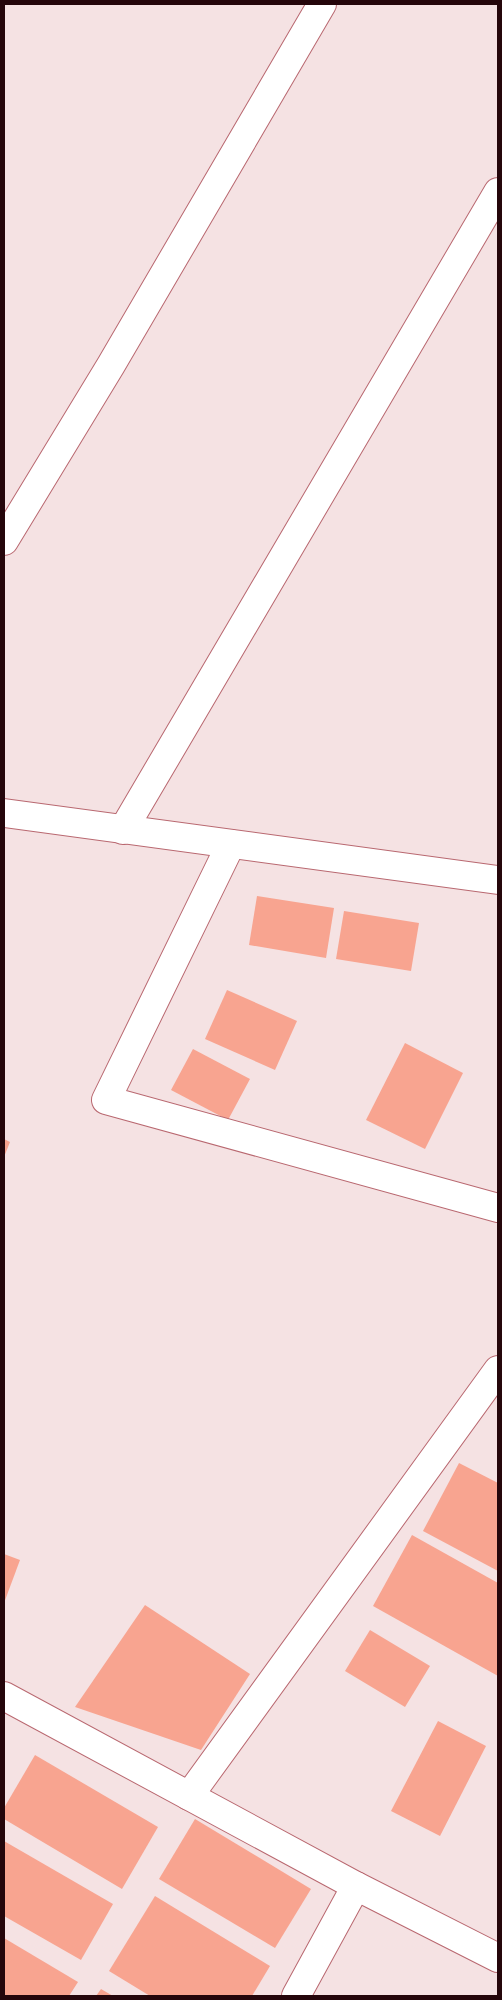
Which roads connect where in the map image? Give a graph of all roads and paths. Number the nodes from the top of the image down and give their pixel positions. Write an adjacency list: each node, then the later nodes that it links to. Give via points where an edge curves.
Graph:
1 (322, 4): 3 (street)
2 (498, 192): 5 (street)
3 (4, 541)
4 (4, 814): 5 (street)
5 (123, 830): 6 (street)
6 (231, 844): 7 (street); 8 (street, via 106,1100)
7 (498, 880)
8 (498, 1208)
9 (498, 1370): 11 (street)
10 (4, 1696): 11 (street)
11 (189, 1796): 12 (street)
12 (356, 1886): 13 (street); 14 (street)
13 (498, 1958)
14 (296, 1996)

